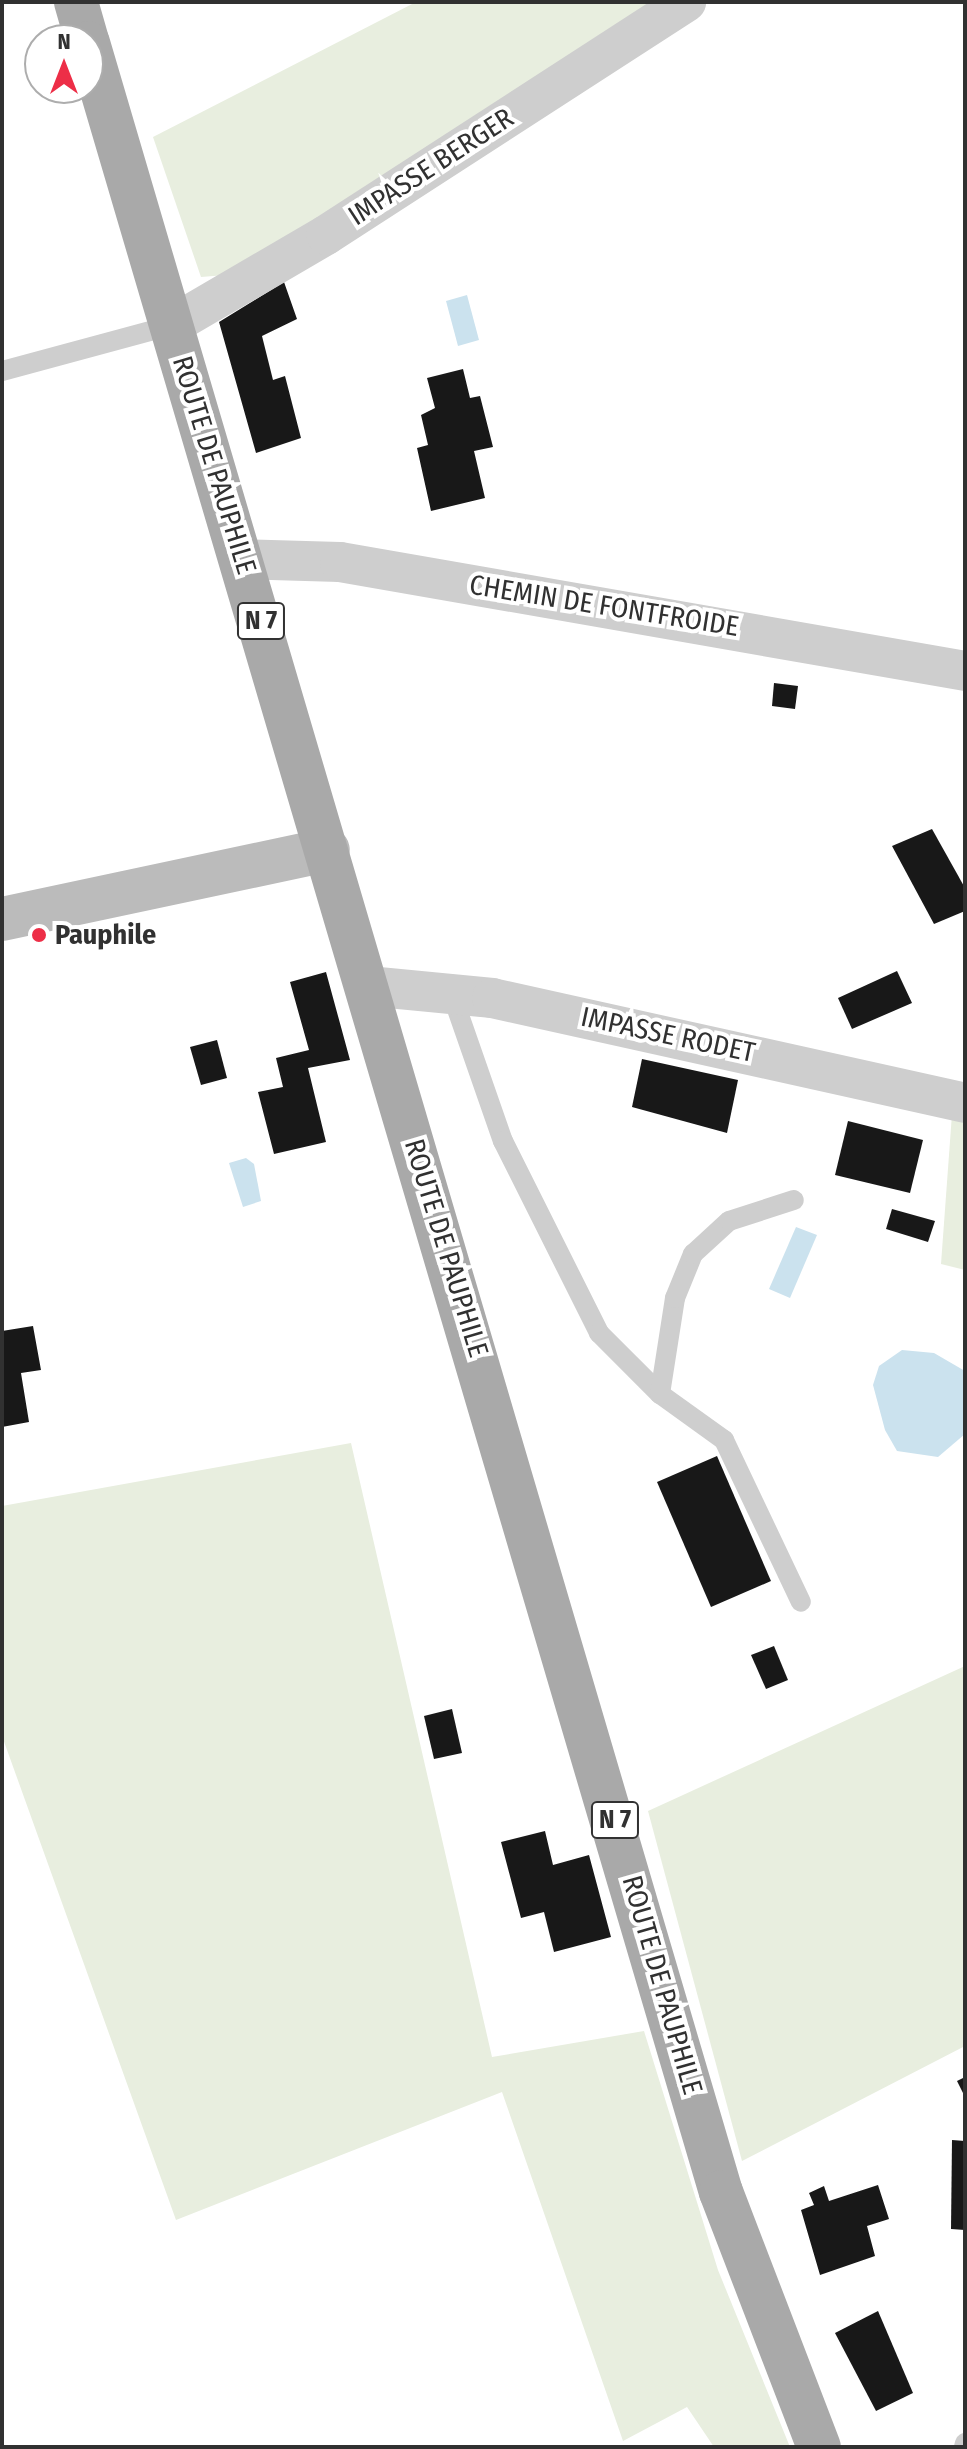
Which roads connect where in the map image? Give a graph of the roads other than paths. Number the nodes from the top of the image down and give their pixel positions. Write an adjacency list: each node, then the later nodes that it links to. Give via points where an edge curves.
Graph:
1 (76, 2): 3 (main road, ROUTE DE PAUPHILE / N 7)
2 (686, 2): 5 (street, IMPASSE BERGER, via 326,235)
3 (83, 24)
4 (104, 96): 5 (main road, ROUTE DE PAUPHILE / N 7)
5 (172, 325): 6 (lane); 7 (main road, ROUTE DE PAUPHILE / N 7)
6 (2, 371)
7 (241, 559): 8 (street, CHEMIN DE FONTFROIDE, via 340,562); 9 (main road, ROUTE DE PAUPHILE / N 7)
8 (965, 671)
9 (328, 850): 10 (street); 11 (main road, ROUTE DE PAUPHILE / N 7)
10 (2, 919)
11 (368, 986): 12 (street, IMPASSE RODET); 17 (main road, ROUTE DE PAUPHILE / N 7, via 721,2192)
12 (451, 992): 13 (street, IMPASSE RODET); 15 (lane, via 482,1088 544,1230 599,1333)
13 (965, 1103)
14 (794, 1200): 15 (lane, via 729,1221 693,1254 675,1298)
15 (660, 1394): 16 (lane, via 724,1440)
16 (801, 1602)
17 (819, 2447)

